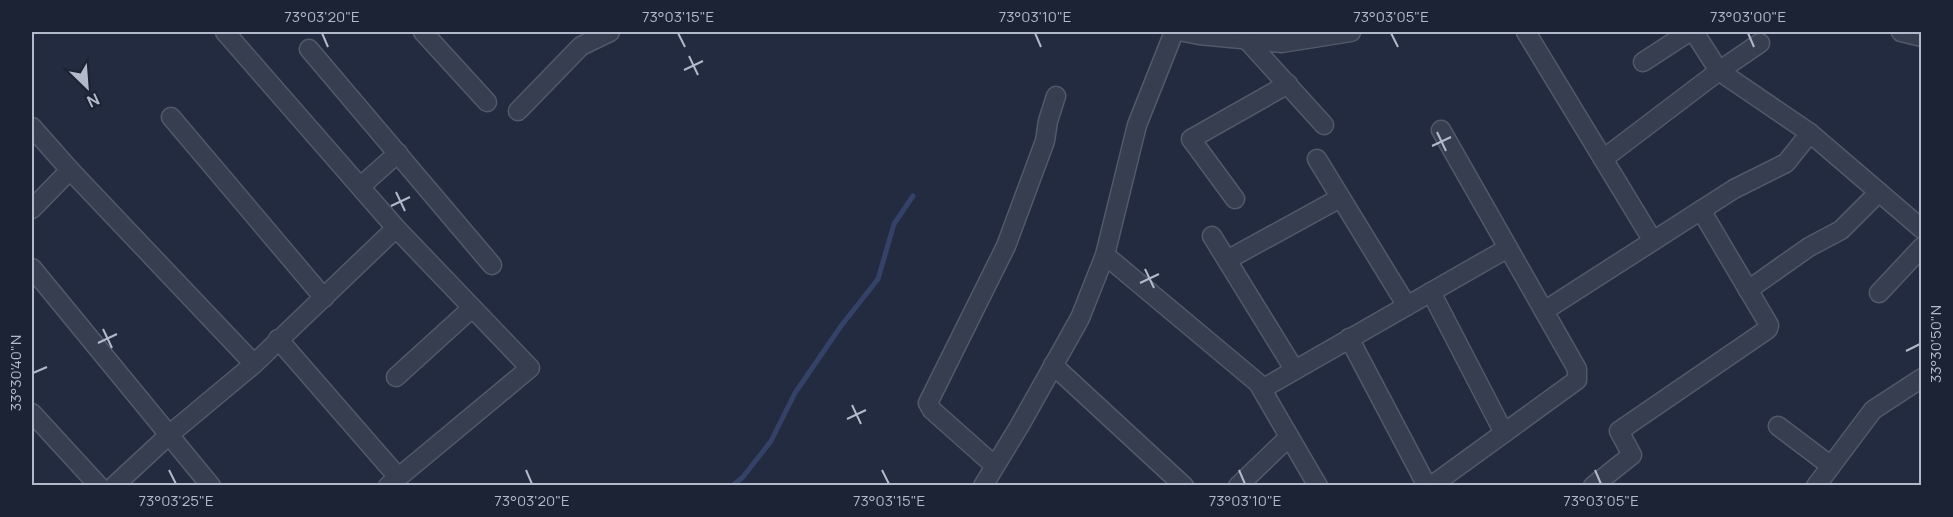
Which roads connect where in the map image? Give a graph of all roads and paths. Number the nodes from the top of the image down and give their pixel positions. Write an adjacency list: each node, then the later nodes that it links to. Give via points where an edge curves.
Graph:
1 (225, 32): 31 (street)
2 (423, 32): 20 (street)
3 (610, 32): 21 (street, via 580,46)
4 (1174, 32): 43 (street, via 1137,125)
5 (1184, 32): 13 (street)
6 (1351, 32): 11 (street)
7 (1526, 32): 29 (street)
8 (1689, 32): 16 (street)
9 (1694, 32): 17 (street)
10 (1901, 32): 12 (street)
11 (1300, 35): 13 (street, via 1282,42)
12 (1922, 37)
13 (1246, 39): 18 (street)
14 (1760, 43): 17 (street)
15 (309, 49): 27 (street)
16 (1643, 62)
17 (1719, 71): 26 (street); 29 (street)
18 (1288, 84): 23 (street); 34 (street, via 1191,139)
19 (1056, 96): 67 (street, via 1045,141 1006,246 927,403)
20 (487, 102)
21 (518, 111)
22 (171, 117): 50 (street)
23 (1324, 125)
24 (32, 127): 30 (street)
25 (1441, 130): 42 (street)
26 (1810, 133): 32 (street); 36 (street, via 1786,163)
27 (398, 153): 31 (street); 45 (street)
28 (1317, 159): 33 (street)
29 (1603, 159): 40 (street)
30 (70, 170): 35 (street); 56 (street)
31 (361, 186): 37 (street)
32 (1879, 192): 38 (street); 47 (street, via 1841,230 1809,247)
33 (1340, 198): 44 (street); 51 (street)
34 (1235, 200)
35 (32, 209)
36 (1701, 210): 40 (street); 47 (street)
37 (396, 228): 50 (street); 52 (street)
38 (1922, 229)
39 (1212, 236): 44 (street)
40 (1653, 241): 53 (street)
41 (1922, 247): 49 (street)
42 (1508, 248): 48 (street); 53 (street)
43 (1105, 255): 57 (street, via 1080,318); 61 (street)
44 (1227, 260): 58 (street)
45 (492, 265)
46 (32, 268): 65 (street)
47 (1748, 290): 78 (street, via 1768,329 1619,431 1632,455)
48 (1431, 292): 51 (street); 64 (street)
49 (1879, 293)
50 (324, 298): 55 (street)
51 (1407, 306): 54 (street)
52 (472, 308): 59 (street); 69 (street, via 530,368)
53 (1544, 311): 64 (street, via 1579,375)
54 (1350, 338): 58 (street); 77 (street)
55 (278, 339): 56 (street); 69 (street)
56 (254, 364): 65 (street)
57 (1053, 365): 67 (street); 74 (street)
58 (1294, 369): 61 (street)
59 (396, 377)
60 (1922, 378): 68 (street, via 1873,410)
61 (1262, 389): 66 (street)
62 (32, 413): 71 (street)
63 (1778, 426): 68 (street)
64 (1504, 433): 77 (street)
65 (170, 434): 72 (street); 73 (street)
66 (1289, 437): 75 (street); 76 (street)
67 (995, 466): 70 (street)
68 (1831, 466): 79 (street)
69 (393, 481)
70 (983, 485)
71 (99, 486)
72 (114, 486)
73 (211, 486)
74 (1184, 486)
75 (1238, 486)
76 (1318, 486)
77 (1429, 486)
78 (1593, 486)
79 (1816, 486)

